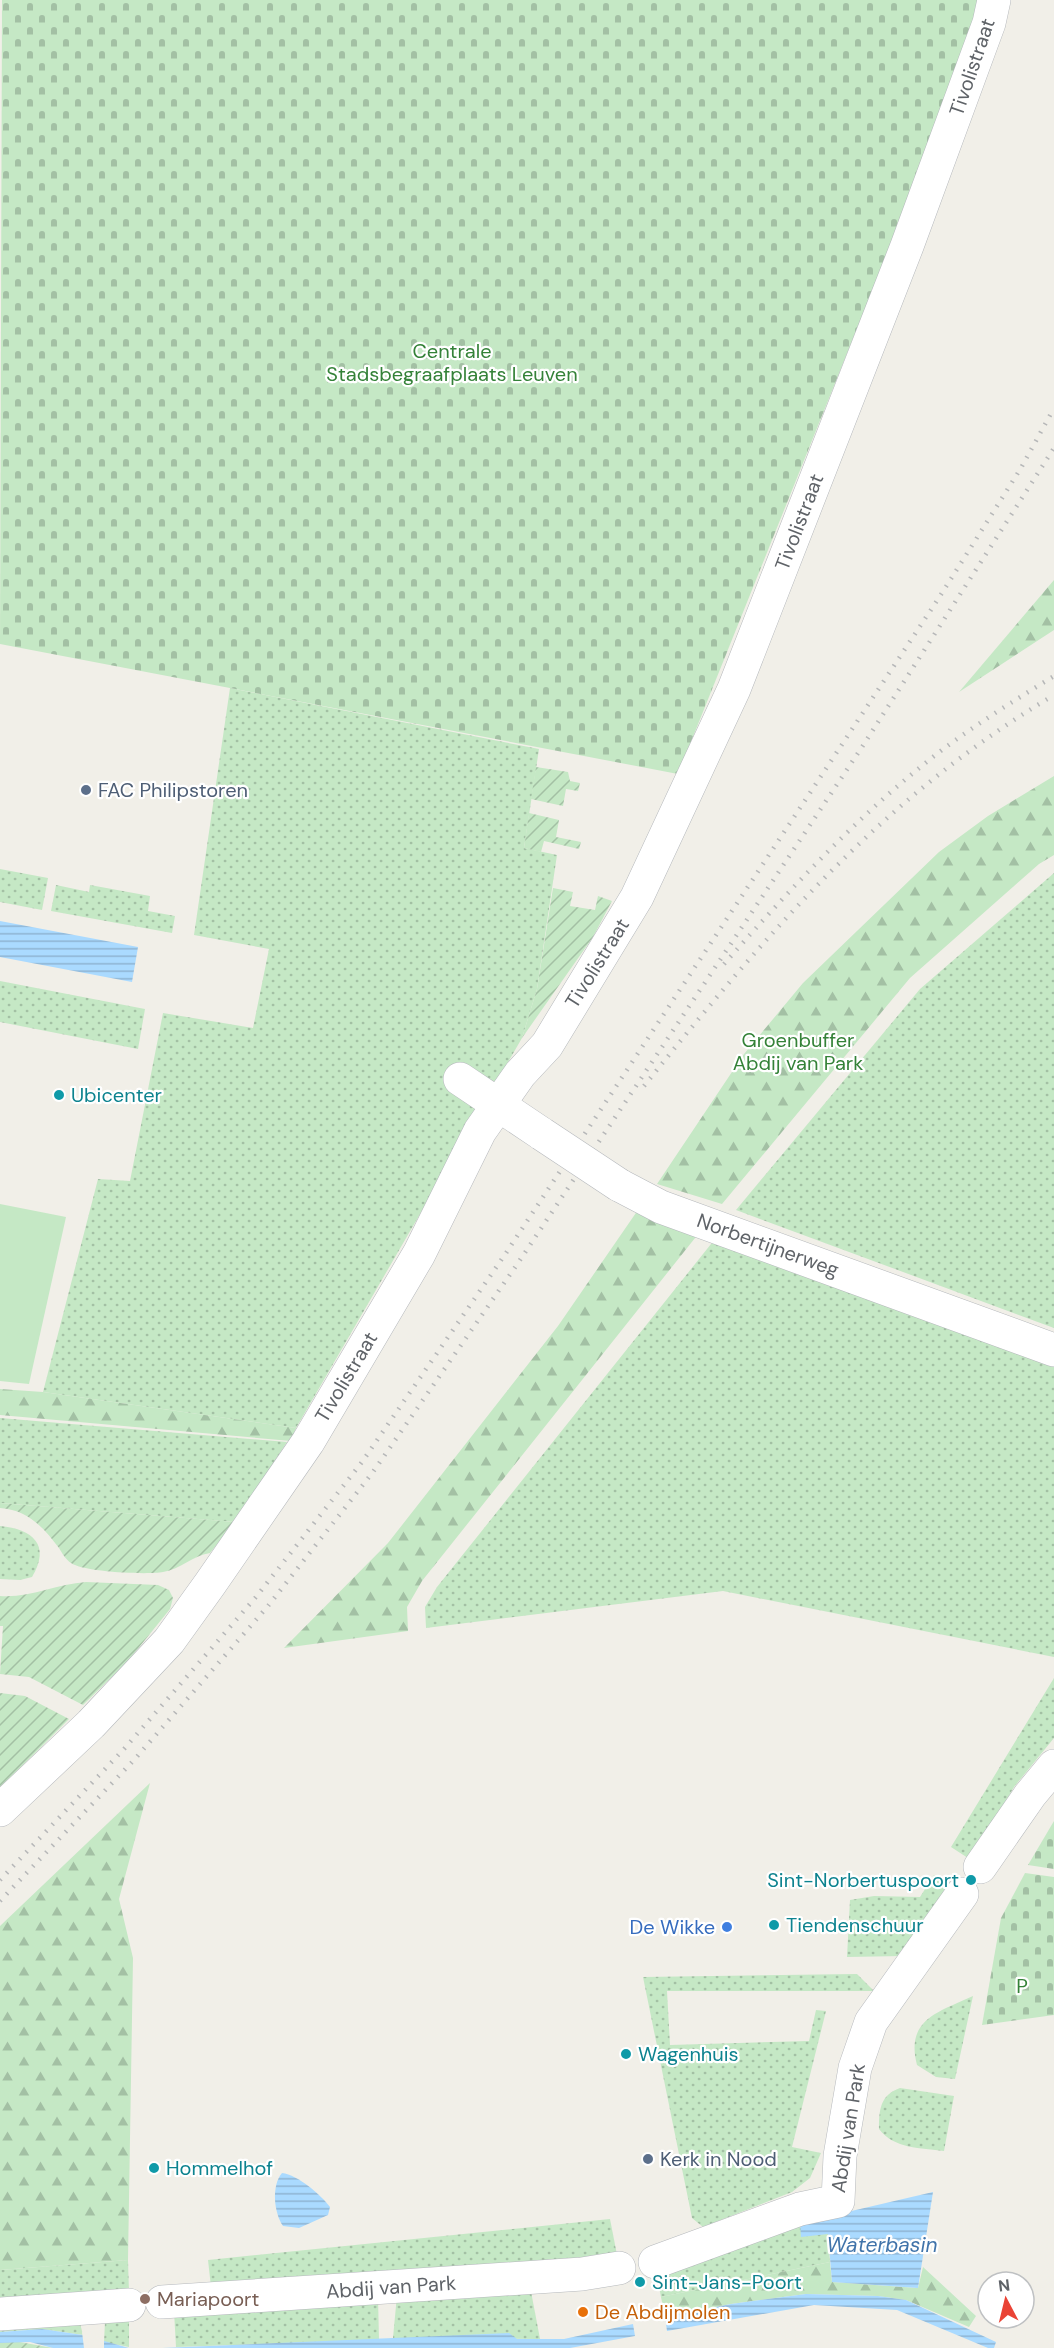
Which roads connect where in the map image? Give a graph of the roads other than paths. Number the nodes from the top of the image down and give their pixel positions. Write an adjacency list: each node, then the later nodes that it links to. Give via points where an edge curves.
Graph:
1 (994, 0): 3 (street, Tivolistraat, via 907,246 734,689 637,897 547,1045)
2 (460, 1078): 3 (street, Norbertijnerweg)
3 (499, 1105): 4 (street, Norbertijnerweg, bridge, via 619,1185 661,1207); 6 (street, Tivolistraat, via 480,1131 419,1254 308,1442 210,1584 169,1641)
4 (1054, 1350)
5 (1054, 1766): 7 (street)
6 (0, 1810)
7 (980, 1867)
8 (962, 1894): 9 (street, Abdij van Park, via 871,2022 855,2068 840,2156 838,2201 801,2209)
9 (655, 2262)
10 (619, 2268): 11 (street, Abdij van Park, via 582,2274)
11 (162, 2302)
12 (129, 2305): 13 (street)
13 (0, 2314)

